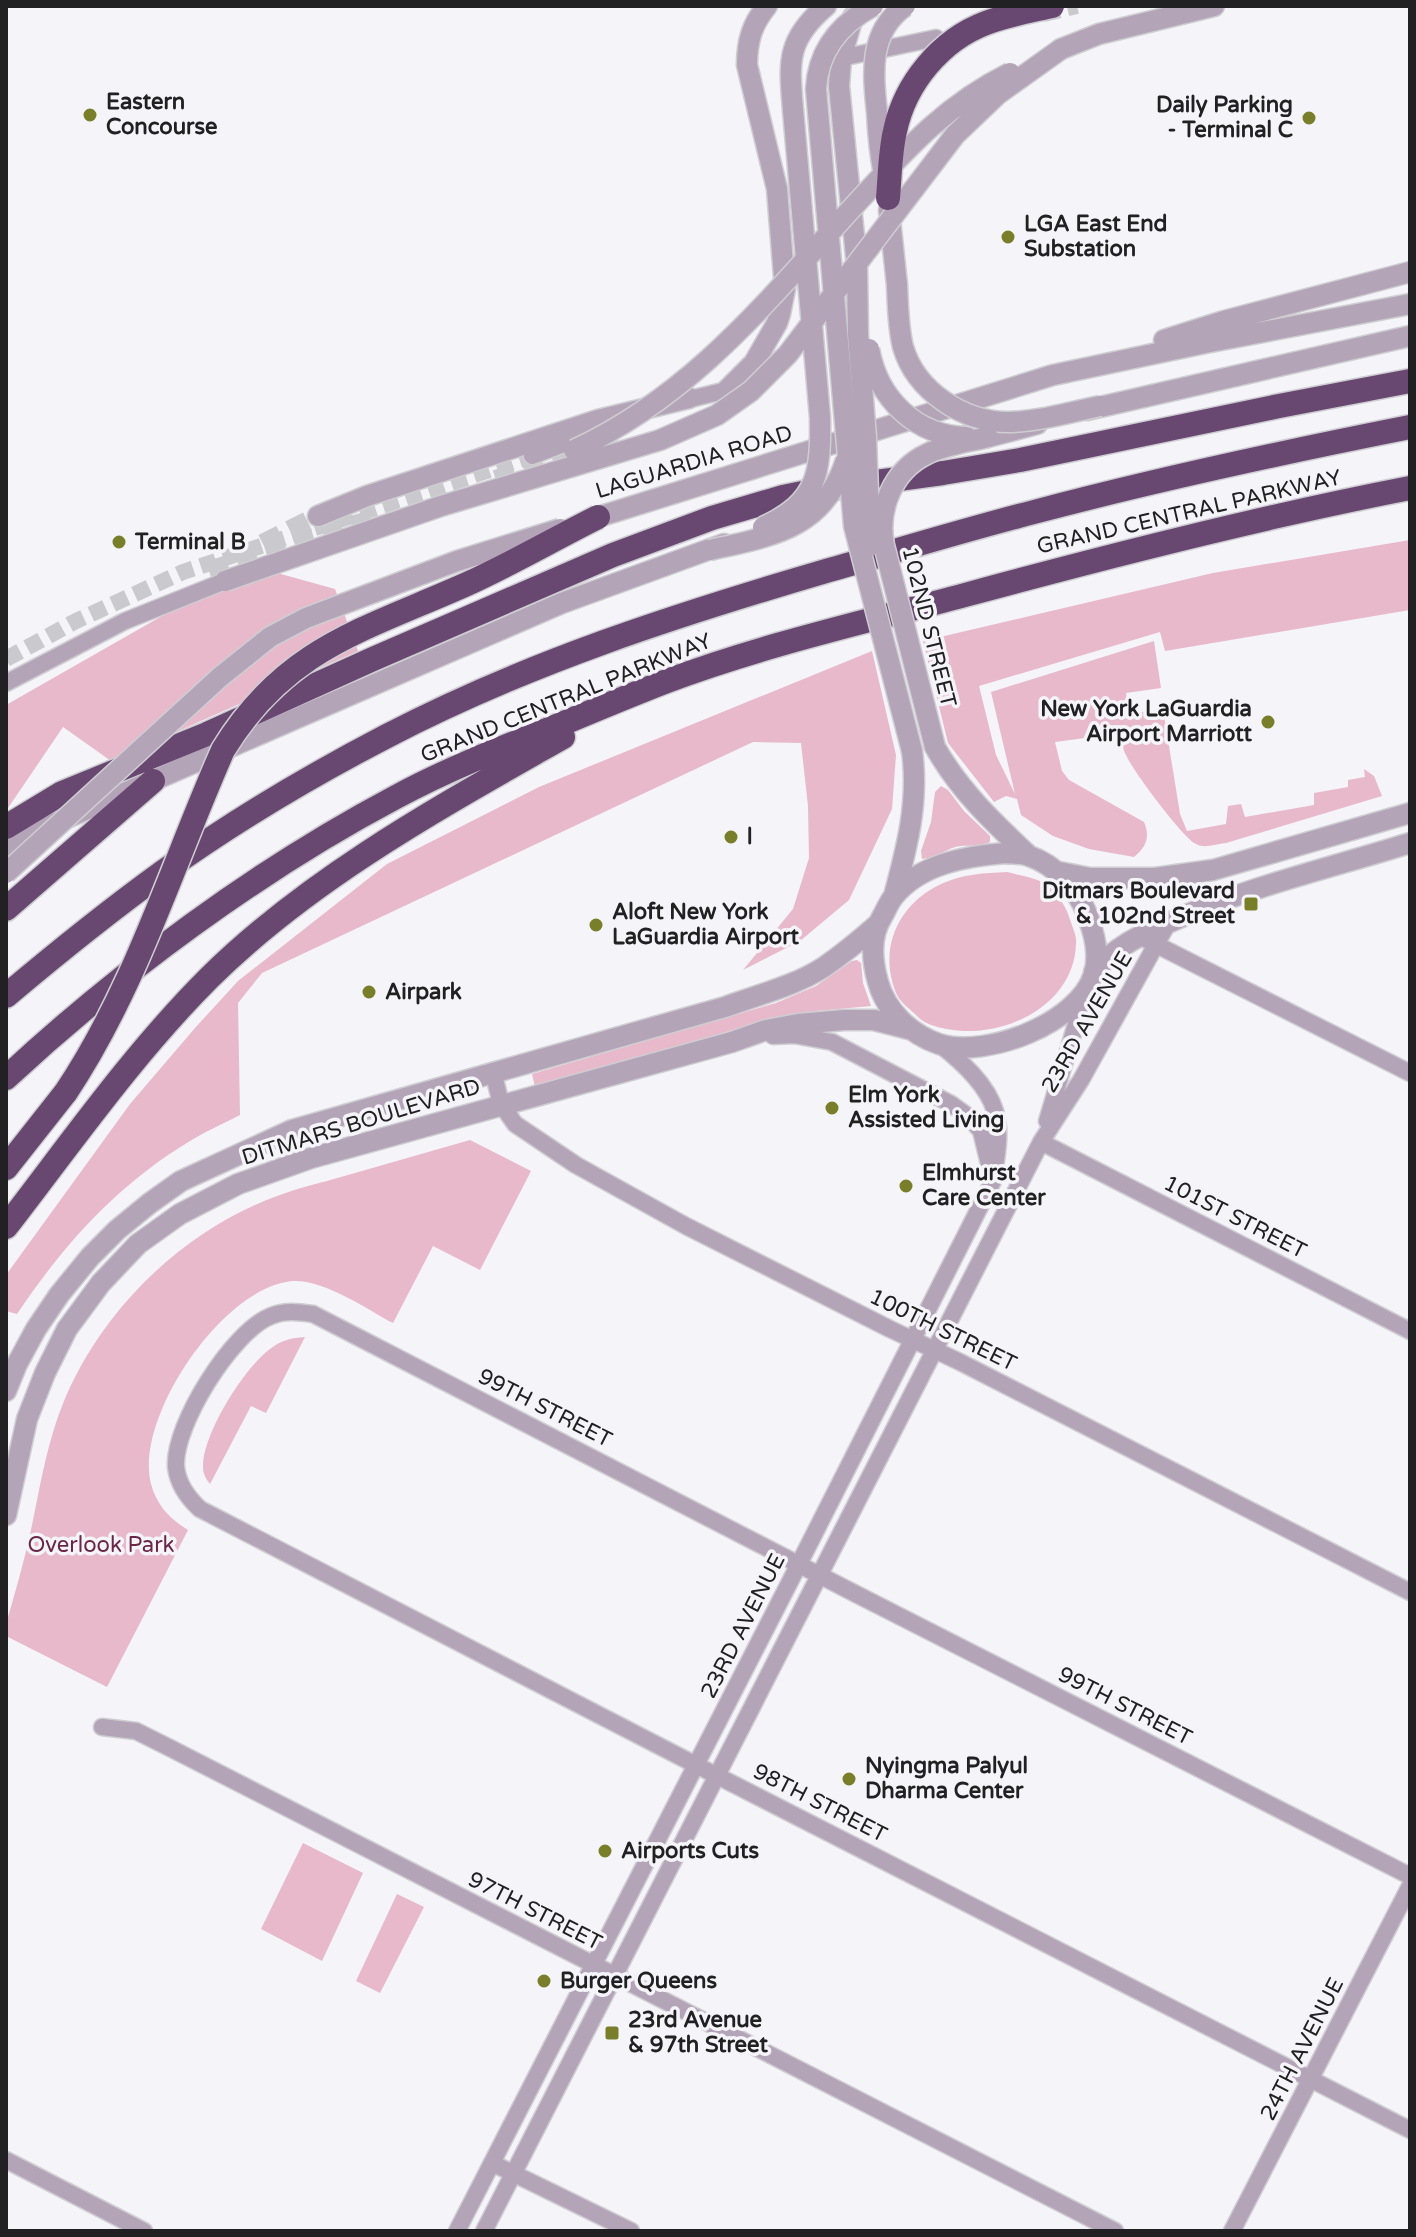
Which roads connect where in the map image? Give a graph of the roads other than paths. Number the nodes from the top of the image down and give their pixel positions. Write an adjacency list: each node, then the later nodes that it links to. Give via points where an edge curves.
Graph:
1 (767, 6): 19 (street, via 750,34 747,65 777,189 783,301 754,363)
2 (826, 6): 11 (street, via 797,41)
3 (859, 6): 10 (street)
4 (873, 6): 26 (street, bridge, via 845,25 831,43 816,89)
5 (905, 6): 12 (street, bridge, via 881,34 874,58)
6 (1052, 6): 12 (highway, bridge, via 972,29 928,65 899,115)
7 (1214, 6): 9 (street, via 1099,34)
8 (936, 38): 10 (street)
9 (1061, 49): 24 (street, bridge, via 949,110 704,365 662,399); 31 (street, bridge, via 998,94 955,135 788,354 717,415 660,440 441,506)
10 (841, 58): 11 (street); 13 (street, via 840,101)
11 (790, 70): 30 (street, bridge, via 820,417 818,469 804,498 788,514)
12 (888, 198): 21 (street, bridge, via 903,346 929,389 960,412 999,422)
13 (857, 266): 23 (street, bridge, via 871,359 888,397 931,430); 32 (street, bridge)
14 (1410, 272): 17 (street, via 1224,321)
15 (1410, 304): 17 (street, LAGUARDIA ROAD)
16 (1410, 336): 21 (street)
17 (1053, 375): 29 (street, LAGUARDIA ROAD)
18 (1410, 381): 37 (highway, via 1020,460 806,492 712,518 583,568 62,793)
19 (727, 390): 20 (street)
20 (689, 398): 25 (street); 28 (street, via 598,420)
21 (1100, 406): 23 (street, 102ND STREET, bridge)
22 (1410, 427): 48 (highway, GRAND CENTRAL PARKWAY, via 1036,511 734,598 575,652 390,735 282,796 145,885)
23 (988, 437): 40 (street, 102ND STREET, bridge, via 918,459 899,477 883,510 882,529 935,747 966,794)
24 (574, 450)
25 (532, 456)
26 (847, 457): 30 (street, bridge, via 832,492 805,519 783,532); 32 (street, bridge, via 854,526)
27 (1410, 488): 33 (highway, GRAND CENTRAL PARKWAY, via 1065,567 781,644)
28 (318, 516)
29 (598, 517): 42 (street, LAGUARDIA ROAD, bridge, via 457,561 287,627 238,662); 57 (highway, bridge, via 470,583 339,640 266,692 223,750 124,990 96,1044)
30 (710, 550): 35 (street, via 528,617)
31 (225, 581): 34 (street, via 125,621)
32 (873, 597): 43 (street, bridge, via 912,751 915,785)
33 (667, 681): 54 (highway, GRAND CENTRAL PARKWAY, via 455,767 337,830 176,938); 59 (highway, via 460,796 332,879 249,942 155,1038)
34 (6, 683)
35 (153, 781): 39 (street); 44 (highway)
36 (1410, 813): 41 (street, via 1213,870 1155,878 1090,878)
37 (6, 827)
38 (1410, 843): 46 (street, via 1201,908 1168,923)
39 (6, 848)
40 (1028, 855): 41 (street); 43 (street, via 954,861 912,880)
41 (1059, 872): 47 (street, via 1093,929 1096,951)
42 (6, 873)
43 (894, 896): 45 (street)
44 (6, 909)
45 (878, 924): 49 (street, via 873,949 880,991); 52 (street, DITMARS BOULEVARD, via 822,969 777,989)
46 (1148, 940): 47 (street, via 1106,958); 53 (street); 56 (street, 23RD AVENUE, via 1081,1080)
47 (1090, 982): 51 (street, via 1071,1007 1034,1030 984,1045); 56 (street, 23RD AVENUE)
48 (6, 996)
49 (909, 1029): 50 (street, DITMARS BOULEVARD, via 874,1020 844,1020 766,1030); 51 (street)
50 (732, 1042): 55 (street, DITMARS BOULEVARD); 58 (street, via 794,1035 832,1042 937,1096 981,1131)
51 (939, 1044): 58 (street, 23RD AVENUE, via 972,1073 995,1110)
52 (493, 1071): 55 (street, 100TH STREET); 64 (street, DITMARS BOULEVARD, via 292,1130 181,1181 90,1257 36,1329)
53 (1410, 1073)
54 (6, 1078)
55 (501, 1104): 62 (street, 100TH STREET, via 515,1124 576,1165); 65 (street, DITMARS BOULEVARD, via 238,1184 180,1214 138,1244 67,1329 45,1373 27,1419)
56 (1041, 1142): 61 (street, 101ST STREET); 63 (street, 23RD AVENUE)
57 (6, 1168)
58 (993, 1181): 62 (street, 23RD AVENUE)
59 (6, 1227)
60 (313, 1314): 66 (street, 99TH STREET); 70 (street, 98TH STREET, via 290,1311 261,1321 211,1376 178,1451 179,1482 189,1499)
61 (1410, 1331)
62 (913, 1340): 63 (street, 100TH STREET); 66 (street, 23RD AVENUE)
63 (935, 1350): 67 (street, 23RD AVENUE); 68 (street, 100TH STREET)
64 (6, 1391)
65 (6, 1515)
66 (799, 1564): 67 (street, 99TH STREET); 70 (street, 23RD AVENUE)
67 (820, 1574): 71 (street, 23RD AVENUE); 72 (street, 99TH STREET)
68 (1410, 1592)
69 (102, 1727): 74 (street, 97TH STREET, via 136,1731)
70 (696, 1765): 71 (street, 98TH STREET); 74 (street, 23RD AVENUE)
71 (717, 1775): 75 (street, 23RD AVENUE); 76 (street, 98TH STREET)
72 (1410, 1876)
73 (1410, 1886): 76 (street, 24TH AVENUE)
74 (593, 1965): 75 (street, 97TH STREET); 79 (street, 23RD AVENUE)
75 (614, 1976): 80 (street, 23RD AVENUE); 85 (street, 97TH STREET)
76 (1311, 2079): 77 (street, 98TH STREET); 86 (street, 24TH AVENUE)
77 (1410, 2130)
78 (6, 2160): 81 (street)
79 (492, 2163): 80 (street); 82 (street, 23RD AVENUE)
80 (513, 2173): 83 (street, 23RD AVENUE); 84 (street)
81 (144, 2231)
82 (457, 2231)
83 (484, 2231)
84 (631, 2231)
85 (1115, 2231)
86 (1232, 2231)

